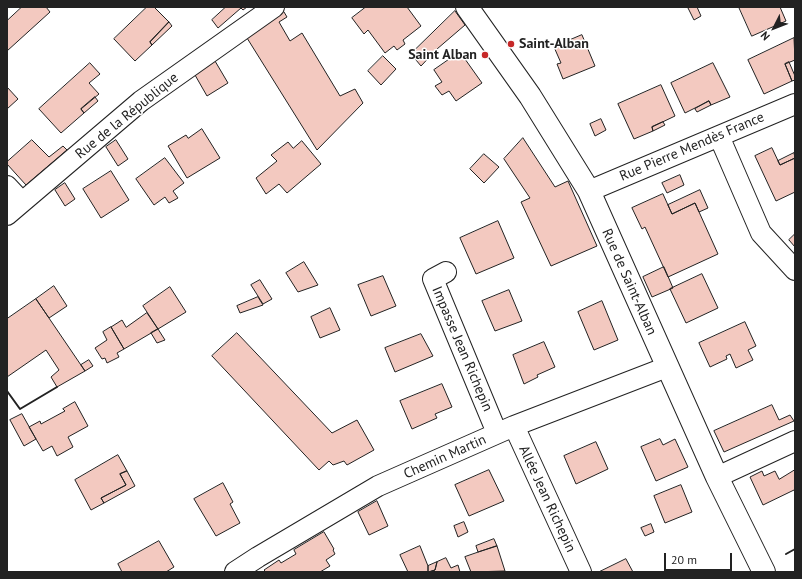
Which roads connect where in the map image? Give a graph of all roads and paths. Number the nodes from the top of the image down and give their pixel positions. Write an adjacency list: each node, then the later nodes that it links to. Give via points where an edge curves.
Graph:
1 (274, 7): 7 (street, Rue de la République, via 141,100)
2 (467, 7): 6 (street, Rue de Saint-Alban, via 530,96)
3 (795, 104): 4 (street, Rue Pierre Mendès France)
4 (719, 136): 6 (street, Rue Pierre Mendès France); 9 (street, via 761,233)
5 (7, 186): 7 (street)
6 (589, 191): 11 (street, Rue de Saint-Alban)
7 (22, 202): 8 (street, Rue de la République)
8 (7, 215)
9 (795, 270)
10 (446, 272): 12 (street, Impasse Jean Richepin, via 432,279)
11 (666, 366): 12 (street, Chemin Martin); 14 (street, Rue de Saint-Alban)
12 (506, 430): 15 (street, Chemin Martin, via 378,486); 16 (street, Allée Jean Richepin)
13 (795, 441): 14 (street)
14 (717, 477): 17 (street, Rue de Saint-Alban)
15 (236, 572)
16 (581, 572)
17 (764, 572)

